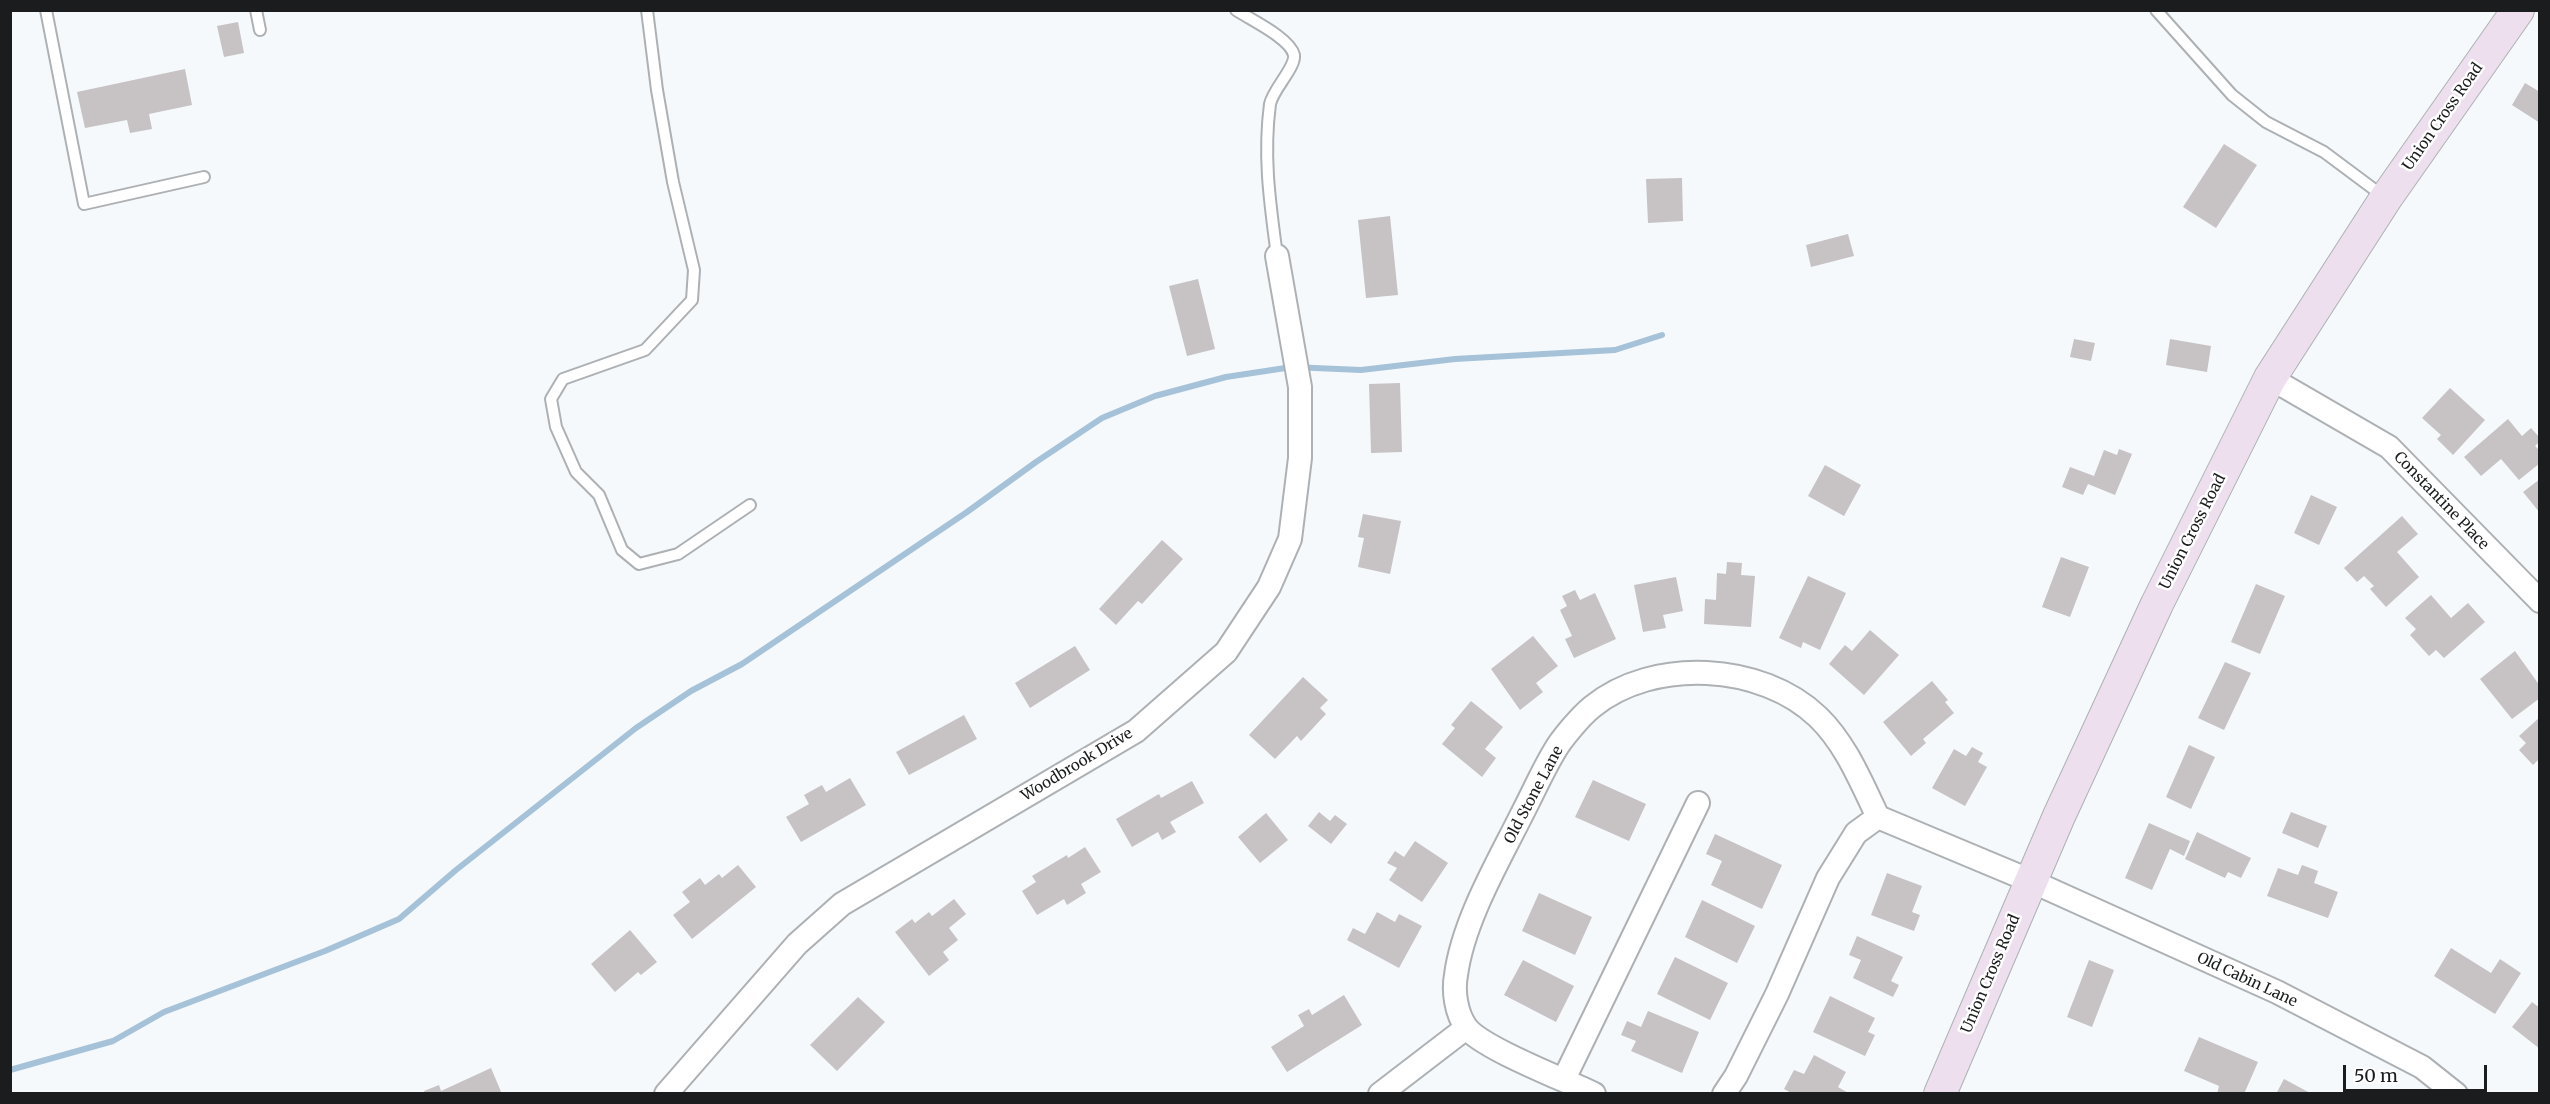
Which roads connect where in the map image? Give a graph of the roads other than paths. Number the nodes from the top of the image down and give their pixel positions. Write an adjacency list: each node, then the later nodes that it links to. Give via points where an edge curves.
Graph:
1 (46, 10): 8 (lane, via 84,204)
2 (256, 10): 7 (lane)
3 (647, 10): 12 (lane, via 673,182 694,270 692,300 645,350 563,380 551,399 556,427 576,472 598,495 622,550 639,564 678,554)
4 (1236, 10): 10 (lane, via 1285,41 1293,52 1294,59 1271,97 1266,139)
5 (2156, 10): 9 (lane, via 2232,95 2266,122 2324,152)
6 (2518, 10): 9 (main road, Union Cross Road)
7 (260, 30)
8 (204, 177)
9 (2386, 198): 11 (main road, Union Cross Road)
10 (1277, 256): 19 (street, Woodbrook Drive, via 1300,387 1300,458 1290,539 1269,587 1226,652 1136,731 842,904 797,944)
11 (2270, 378): 13 (street, Constantine Place, via 2389,447); 16 (main road, Union Cross Road, via 2157,604)
12 (750, 505)
13 (2540, 601)
14 (1698, 803): 18 (street)
15 (1878, 817): 16 (street); 17 (street, Old Stone Lane, via 1843,746 1817,717 1783,691 1728,673 1673,673 1626,687 1592,707 1555,750 1508,842 1468,929 1456,975 1455,1000); 22 (street, via 1856,833 1828,878 1777,994)
16 (2031, 882): 23 (main road, Union Cross Road); 24 (street, Old Cabin Lane, via 2277,992 2422,1067)
17 (1466, 1028): 18 (street, via 1496,1049); 20 (street)
18 (1564, 1079): 21 (street)
19 (666, 1094)
20 (1380, 1094)
21 (1594, 1094)
22 (1724, 1094)
23 (1940, 1094)
24 (2456, 1094)

